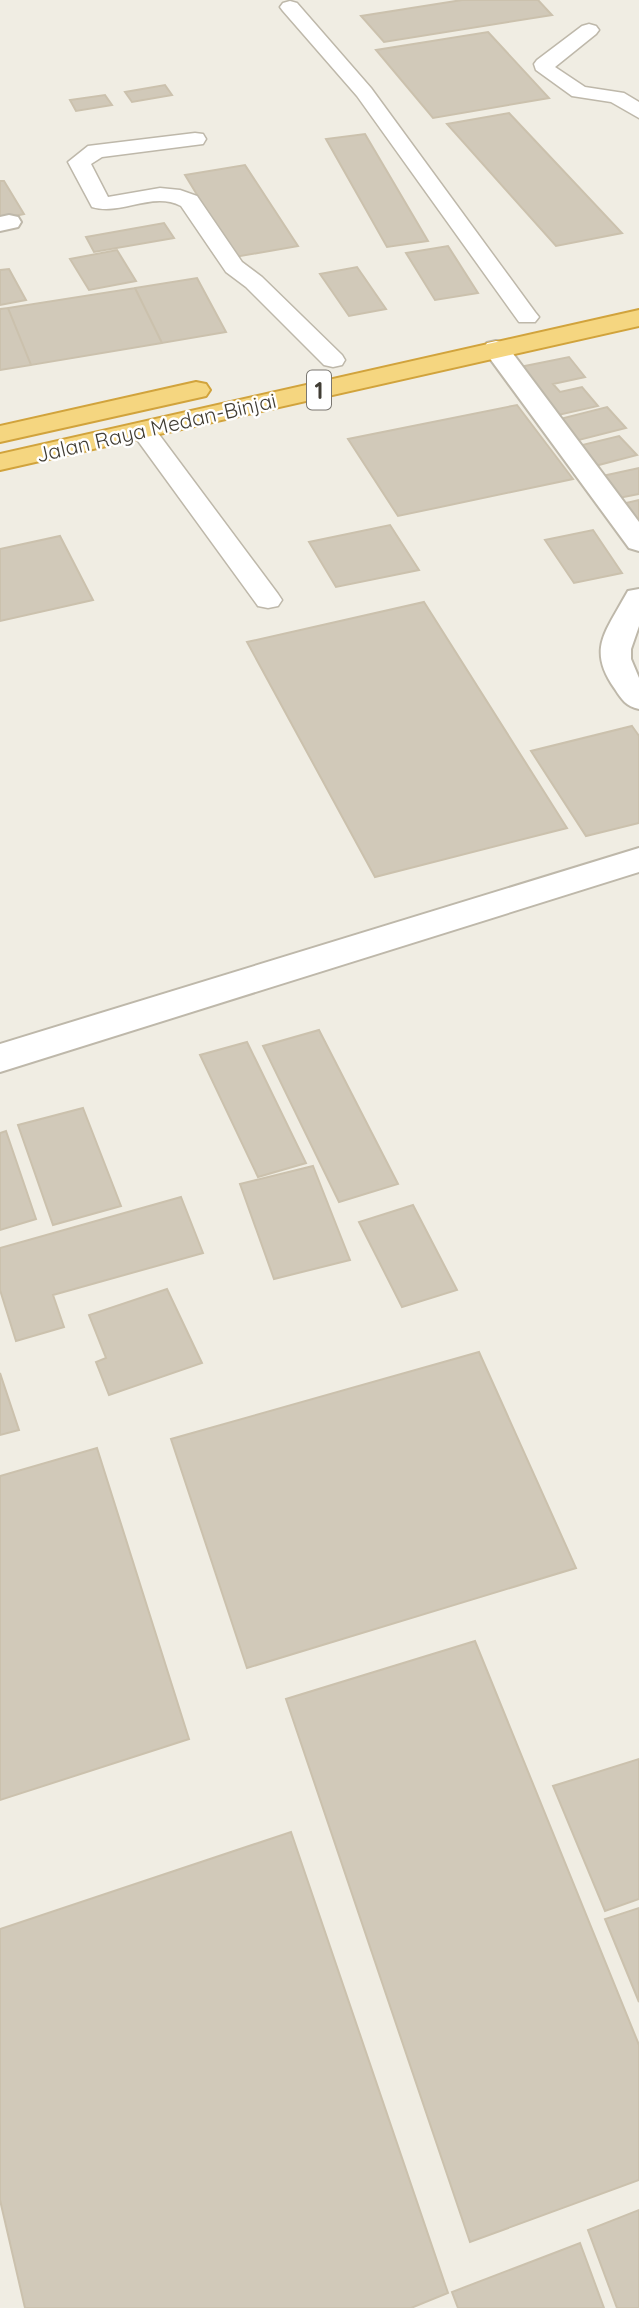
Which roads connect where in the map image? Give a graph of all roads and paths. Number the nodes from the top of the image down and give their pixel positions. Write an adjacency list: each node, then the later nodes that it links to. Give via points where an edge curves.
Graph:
1 (290, 7): 6 (lane, via 364,92)
2 (589, 30): 3 (lane, via 544,64 546,70 579,92 617,97)
3 (639, 112)
4 (195, 139): 10 (lane, via 96,151 79,162 100,202 106,204 181,195 234,267)
5 (577, 306): 6 (highway, Jalan Raya Medan-Binjai / 1)
6 (527, 317): 9 (highway, Jalan Raya Medan-Binjai / 1)
7 (639, 318): 9 (highway, Jalan Raya Medan-Binjai / 1)
8 (434, 338): 11 (highway)
9 (492, 338): 11 (highway, Jalan Raya Medan-Binjai / 1); 17 (street)
10 (346, 358): 12 (highway, 1)
11 (450, 360): 14 (highway, Jalan Raya Medan-Binjai / 1)
12 (306, 366)
13 (226, 384): 15 (highway, Jalan Raya Medan-Binjai)
14 (143, 430): 16 (highway, Jalan Raya Medan-Binjai / 1); 19 (lane)
15 (0, 434)
16 (0, 462)
17 (639, 542)
18 (639, 598): 20 (street, via 613,651 624,681)
19 (268, 600)
20 (639, 699)
21 (639, 860): 22 (street)
22 (0, 1058)

